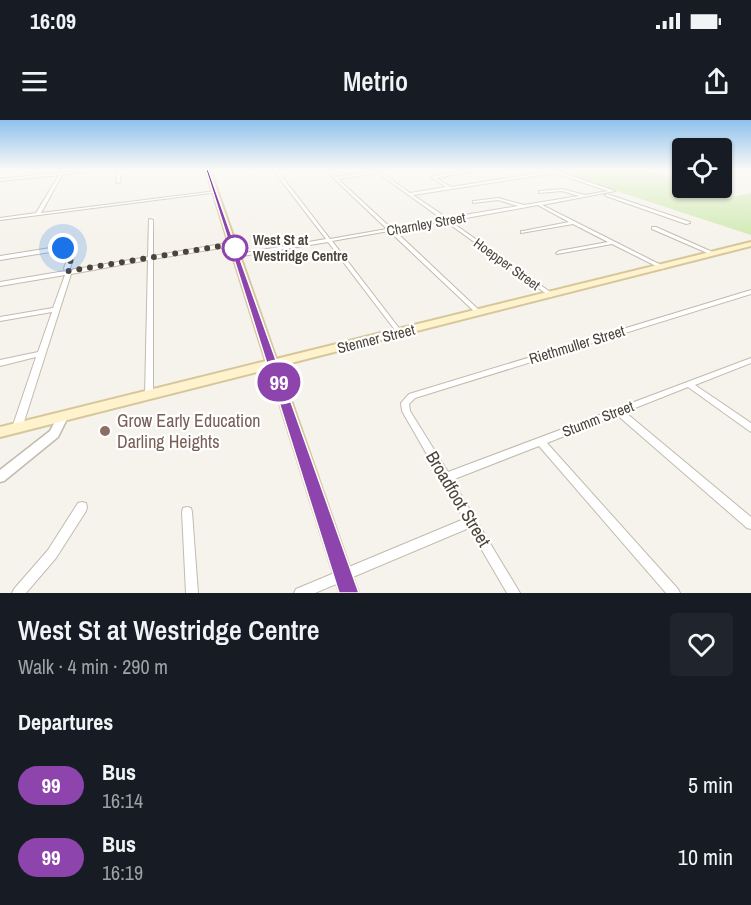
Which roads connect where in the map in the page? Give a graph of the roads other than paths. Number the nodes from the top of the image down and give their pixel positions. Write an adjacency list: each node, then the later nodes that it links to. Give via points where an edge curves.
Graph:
1 (51, 192): 15 (street)
2 (216, 192): 15 (street); 26 (main road)
3 (292, 192): 24 (street)
4 (350, 192): 22 (street)
5 (407, 192): 9 (street, Hoepper Street)
6 (425, 192): 9 (street)
7 (570, 192): 11 (street)
8 (610, 192): 10 (street, Charnley Street)
9 (410, 194): 18 (street, Hoepper Street)
10 (605, 194): 11 (street, Charnley Street); 20 (street)
11 (588, 197): 13 (street, Charnley Street)
12 (474, 202): 14 (street, via 498,200)
13 (540, 205): 14 (street, Charnley Street); 19 (street)
14 (525, 207): 18 (street, Charnley Street)
15 (38, 214): 16 (street)
16 (0, 219)
17 (151, 220): 31 (street)
18 (447, 220): 22 (street, Charnley Street); 37 (street, Hoepper Street)
19 (574, 222): 23 (street); 25 (street)
20 (688, 223)
21 (654, 228): 29 (street)
22 (391, 230): 24 (street, Charnley Street); 39 (street)
23 (523, 232)
24 (329, 241): 30 (street, Charnley Street); 41 (street)
25 (613, 242): 28 (street); 33 (street)
26 (233, 244): 30 (main road); 31 (street)
27 (749, 247): 29 (main road, Stenner Street)
28 (560, 254)
29 (714, 254): 33 (main road, Stenner Street)
30 (238, 256): 45 (main road)
31 (151, 257): 34 (street); 47 (street)
32 (0, 258): 34 (street, via 71,249)
33 (662, 267): 37 (main road, Stenner Street)
34 (68, 271): 35 (street); 38 (street)
35 (0, 284)
36 (751, 292): 48 (street, Riethmuller Street, via 412,396)
37 (550, 295): 39 (main road, Stenner Street)
38 (57, 309): 40 (street); 42 (street)
39 (479, 313): 41 (main road, Stenner Street)
40 (0, 319)
41 (400, 333): 45 (main road, Stenner Street)
42 (42, 354): 44 (street); 51 (street)
43 (751, 360): 46 (street, Stumm Street)
44 (0, 363)
45 (273, 364): 47 (main road, Stenner Street); 61 (main road)
46 (689, 384): 49 (street, Stumm Street); 52 (street)
47 (149, 395): 50 (main road, Stenner Street)
48 (405, 403): 56 (street, Broadfoot Street)
49 (618, 411): 54 (street, Stumm Street); 60 (street)
50 (63, 417): 51 (main road, Stenner Street); 55 (street, via 54,434)
51 (17, 428): 53 (main road, Stenner Street)
52 (751, 428)
53 (0, 432)
54 (541, 442): 56 (street, Stumm Street); 67 (street)
55 (0, 477)
56 (445, 478): 59 (street, Broadfoot Street)
57 (82, 507): 62 (street, via 52,554)
58 (187, 512): 63 (street)
59 (471, 522): 61 (street); 66 (street, Broadfoot Street)
60 (751, 524)
61 (343, 575): 64 (street); 65 (main road)
62 (18, 593)
63 (192, 593)
64 (300, 593)
65 (349, 593)
66 (514, 593)
67 (674, 593)

